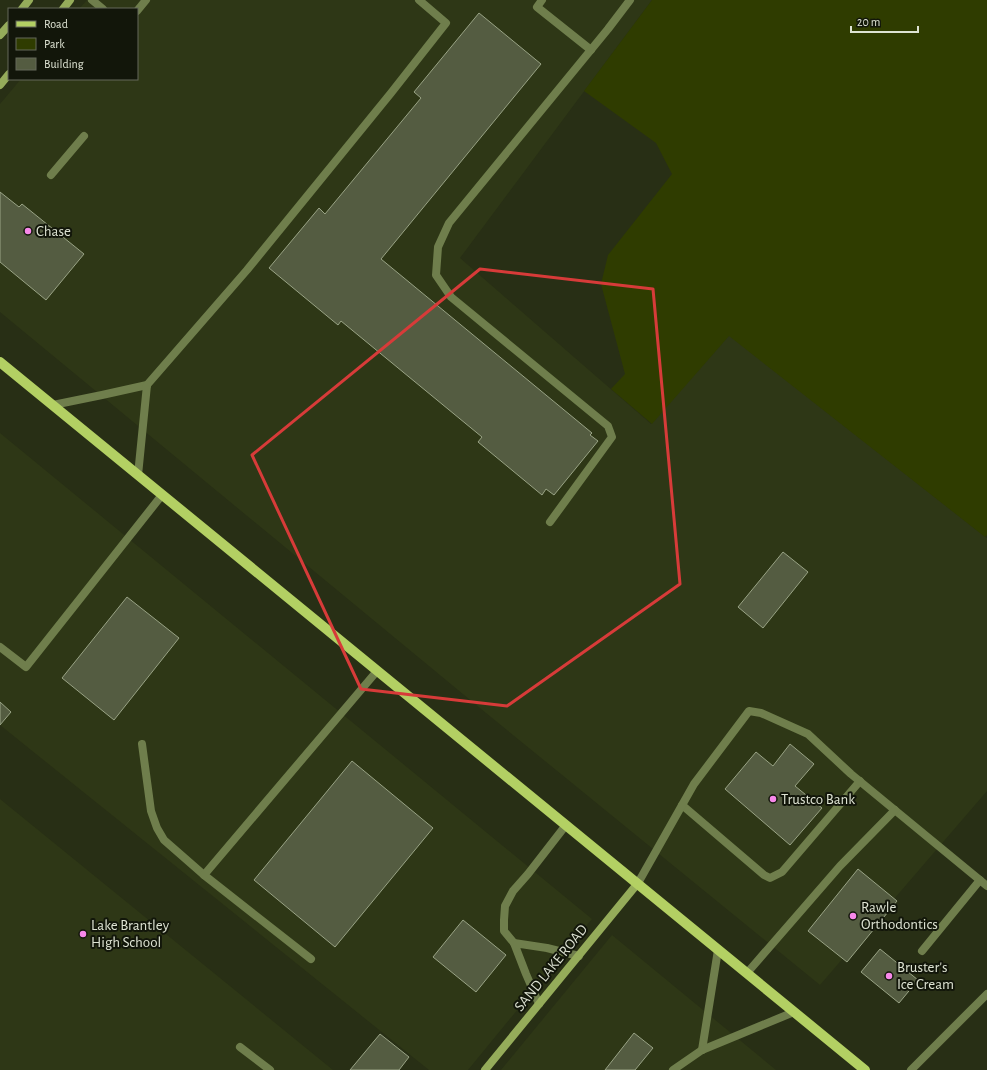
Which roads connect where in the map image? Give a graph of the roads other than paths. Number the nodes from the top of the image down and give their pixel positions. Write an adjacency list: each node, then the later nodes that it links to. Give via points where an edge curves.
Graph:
1 (29, 0): 8 (street)
2 (70, 0): 9 (street)
3 (92, 0): 10 (street)
4 (146, 0): 11 (street)
5 (419, 0): 20 (street, via 446,23 248,270)
6 (542, 0): 14 (street, via 537,7)
7 (630, 0): 14 (street)
8 (23, 8)
9 (64, 8)
10 (102, 8)
11 (138, 10)
12 (8, 26): 13 (street)
13 (0, 36)
14 (591, 50): 24 (street, via 449,223 438,247 436,275 451,297 608,426 612,437)
15 (8, 75): 16 (street)
16 (0, 85)
17 (84, 136): 18 (street)
18 (50, 175)
19 (0, 362): 21 (main road)
20 (147, 385): 21 (street); 22 (street)
21 (53, 405): 22 (main road)
22 (138, 475): 23 (main road)
23 (162, 495): 25 (street, via 26,667); 26 (main road)
24 (550, 522)
25 (0, 647)
26 (377, 671): 31 (main road); 32 (street)
27 (142, 744): 32 (street, via 151,811 157,828 164,840)
28 (860, 781): 29 (street, via 782,872 770,878); 29 (street, via 808,734 761,712 749,711 694,784); 30 (street)
29 (682, 805): 34 (street)
30 (895, 810): 33 (street); 41 (street, via 840,866)
31 (566, 825): 34 (main road); 36 (street, via 513,891 505,906 504,931)
32 (204, 875): 40 (street)
33 (980, 880): 35 (street); 38 (street)
34 (638, 883): 37 (main road); 39 (street, SAND LAKE ROAD)
35 (987, 886)
36 (514, 943): 39 (street); 43 (street)
37 (718, 950): 41 (main road); 46 (street)
38 (922, 951)
39 (579, 956): 43 (street, SAND LAKE ROAD)
40 (311, 959)
41 (747, 973): 44 (main road)
42 (987, 994): 51 (street)
43 (539, 1004): 48 (street, SAND LAKE ROAD)
44 (794, 1012): 46 (street); 50 (main road)
45 (240, 1047): 47 (street)
46 (702, 1050): 49 (street)
47 (270, 1070)
48 (485, 1070)
49 (673, 1070)
50 (865, 1070)
51 (911, 1070)

